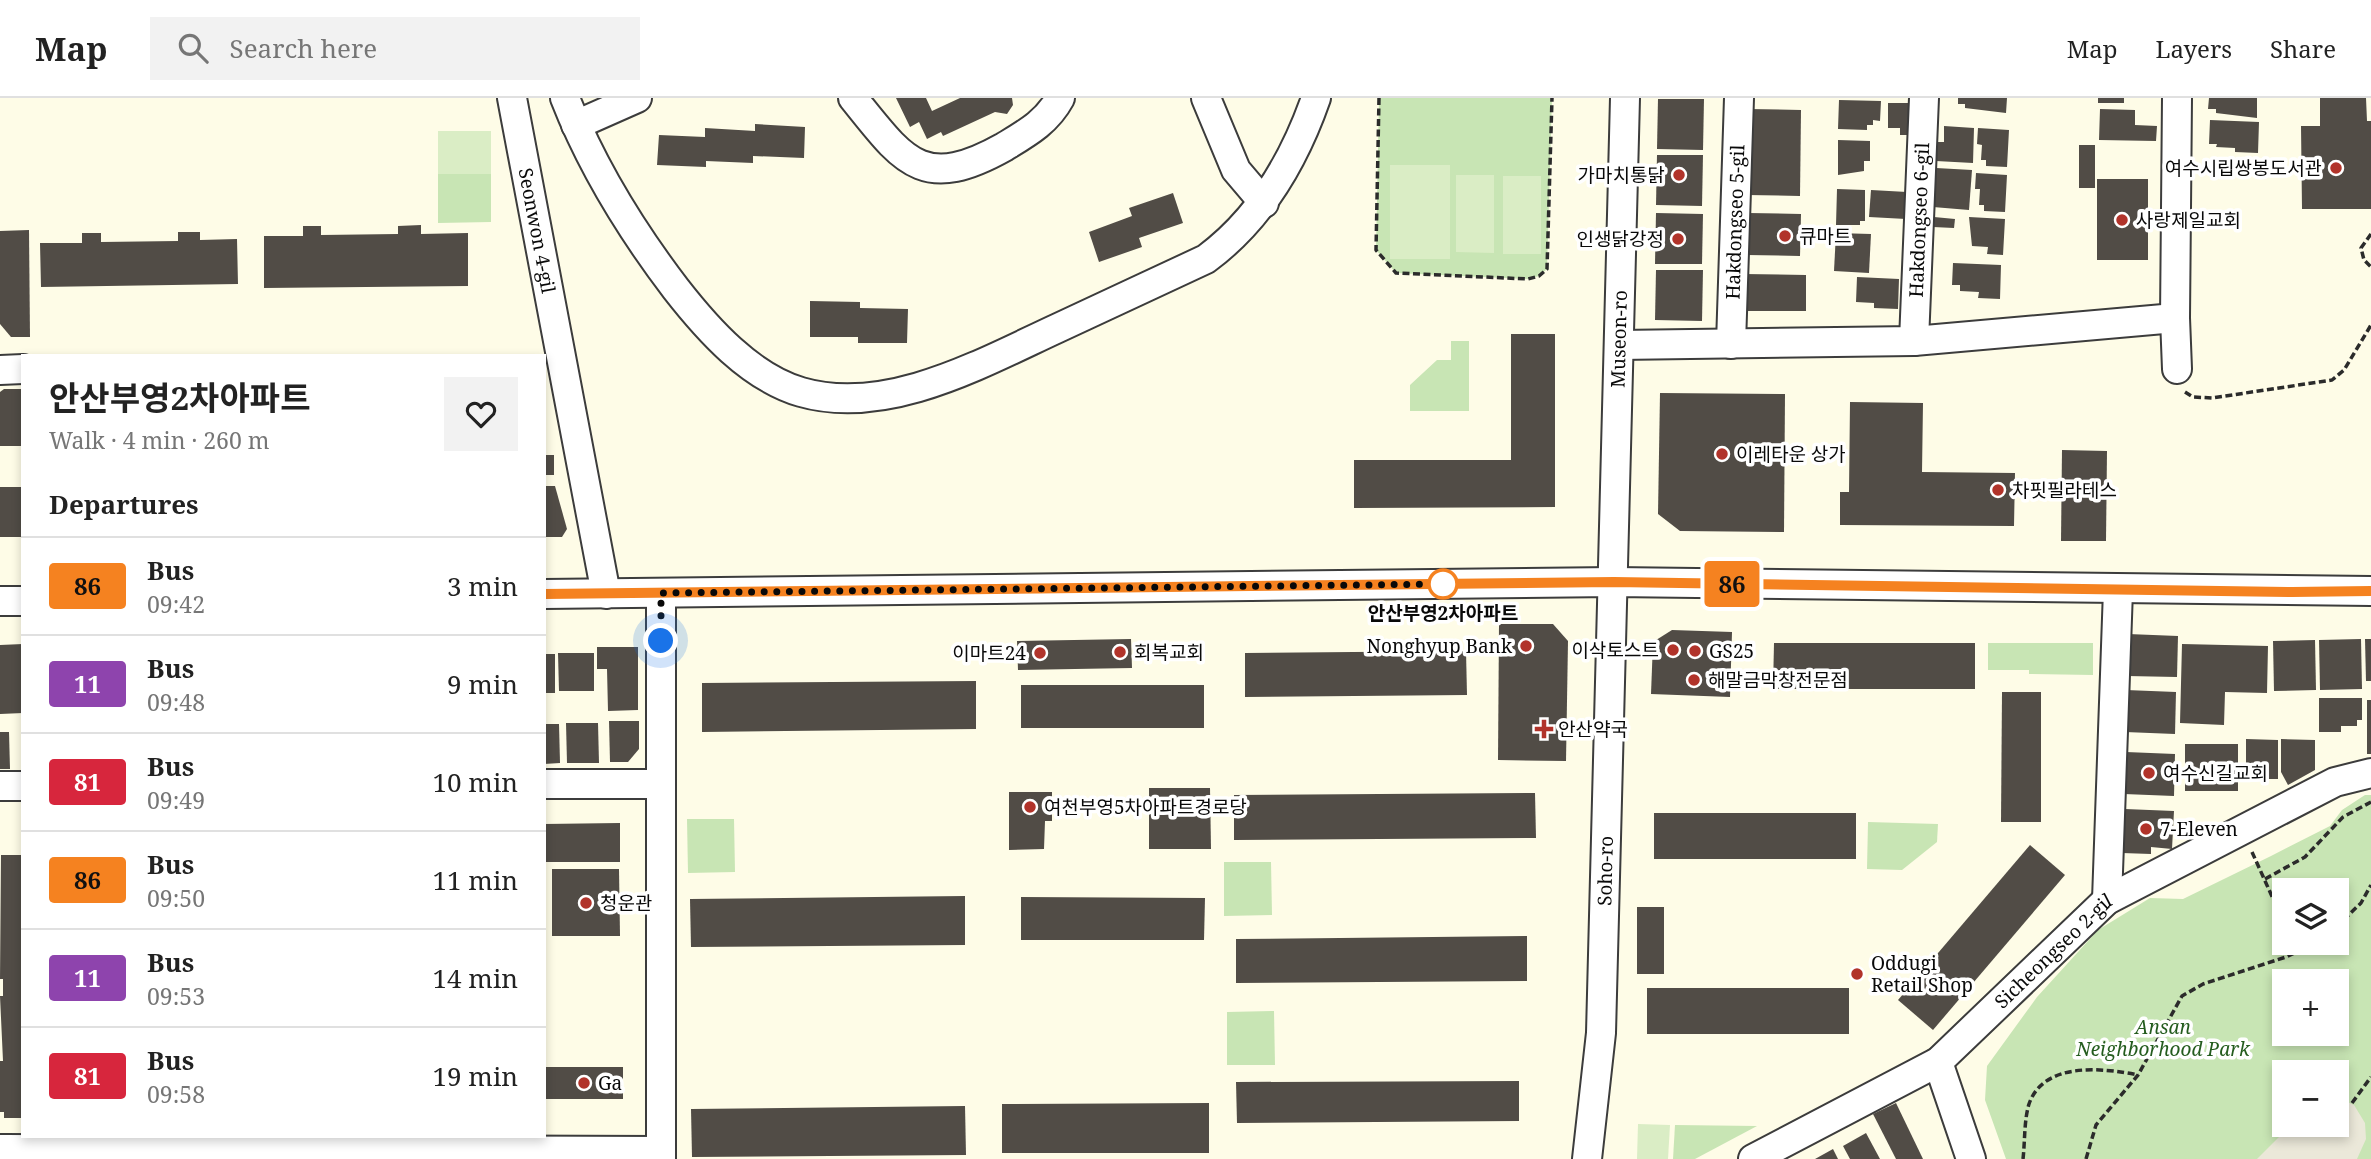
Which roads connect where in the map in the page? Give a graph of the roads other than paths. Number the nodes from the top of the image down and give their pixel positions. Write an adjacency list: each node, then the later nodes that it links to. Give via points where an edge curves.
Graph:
1 (512, 98): 18 (street, Seonwon 4-gil)
2 (565, 98): 12 (street)
3 (638, 98): 12 (street)
4 (853, 98): 5 (street, via 879,134 908,159 946,170 988,156 1034,129)
5 (1060, 98)
6 (1206, 98): 13 (street, via 1236,170)
7 (1316, 98): 13 (street, via 1286,167)
8 (1625, 98): 17 (street, Museon-ro)
9 (1739, 98): 16 (street, Hakdongseo 5-gil)
10 (1924, 98): 15 (street, Hakdongseo 6-gil)
11 (2177, 98): 14 (street)
12 (576, 125): 13 (street, via 627,220 714,333 753,367 800,392 818,395 877,397 977,366 1206,259 1230,241)
13 (1264, 203)
14 (2175, 318): 15 (street); 20 (street)
15 (1914, 341): 16 (street)
16 (1731, 344): 17 (street)
17 (1619, 345): 22 (street, Museon-ro)
18 (552, 364): 27 (street, Seonwon 4-gil)
19 (21, 369): 21 (street)
20 (2178, 369)
21 (0, 370)
22 (1614, 582): 23 (street); 25 (street); 39 (street, Soho-ro, via 1601,1033)
23 (2118, 590): 24 (street); 35 (street)
24 (2371, 591)
25 (661, 593): 27 (street); 32 (street)
26 (546, 594): 27 (street)
27 (606, 594)
28 (0, 601): 29 (street)
29 (21, 601)
30 (2371, 773): 35 (street, Sicheongseo 2-gil, via 2335,782)
31 (546, 784): 32 (street)
32 (661, 784): 38 (street)
33 (0, 786): 34 (street)
34 (21, 786)
35 (2107, 900): 36 (street, Sicheongseo 2-gil)
36 (1938, 1062): 40 (street, Sicheongseo 2-gil); 41 (street)
37 (0, 1149): 38 (street)
38 (661, 1155)
39 (1587, 1159)
40 (1754, 1159)
41 (1970, 1159)

